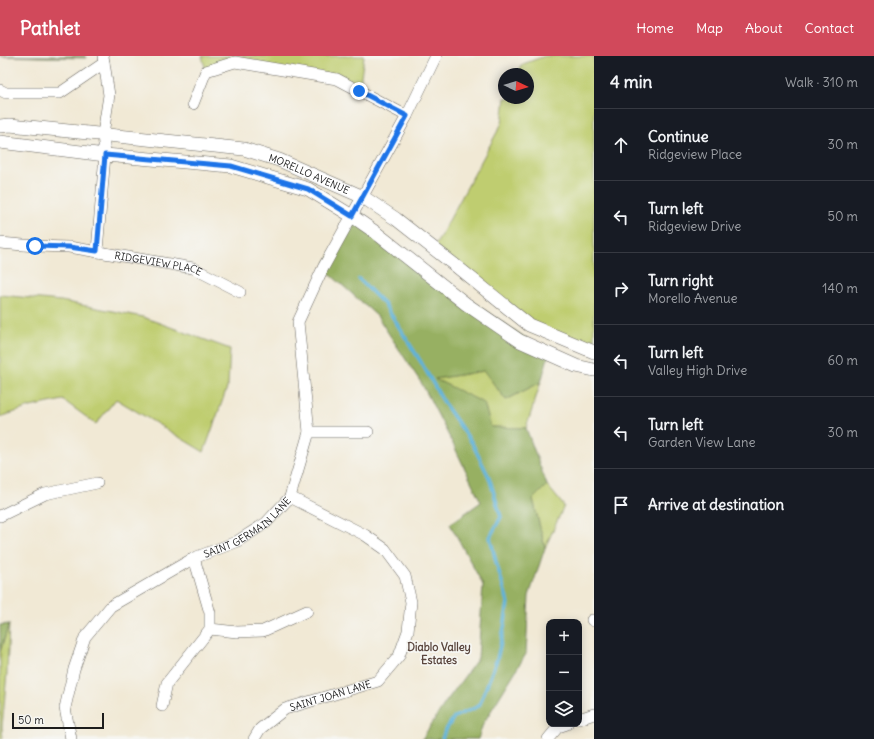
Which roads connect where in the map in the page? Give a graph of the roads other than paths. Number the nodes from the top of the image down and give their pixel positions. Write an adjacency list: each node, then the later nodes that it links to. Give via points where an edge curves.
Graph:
1 (436, 56): 5 (street, SAINT GERMAIN LANE)
2 (104, 60): 3 (street, via 60,93 6,93); 7 (street, via 110,95)
3 (0, 90)
4 (193, 104): 5 (street, via 206,71 235,62 337,79)
5 (407, 116): 10 (street, SAINT GERMAIN LANE)
6 (0, 126): 7 (street, MORELLO AVENUE)
7 (103, 134): 9 (street); 10 (street, MORELLO AVENUE, via 244,149 279,160)
8 (0, 142): 9 (street, MORELLO AVENUE)
9 (105, 155): 11 (street, MORELLO AVENUE, via 231,166 308,189); 13 (street)
10 (363, 197): 11 (street, SAINT GERMAIN LANE); 15 (street, MORELLO AVENUE, via 456,266 529,325)
11 (352, 216): 16 (street, MORELLO AVENUE, via 466,304 520,341 576,366); 17 (street, SAINT GERMAIN LANE, via 323,268 298,322)
12 (0, 243): 13 (street, RIDGEVIEW PLACE)
13 (97, 251): 14 (street, RIDGEVIEW PLACE, via 193,268)
14 (240, 292)
15 (594, 352)
16 (594, 370)
17 (309, 432): 18 (street); 20 (street, SAINT GERMAIN LANE)
18 (368, 432)
19 (97, 484): 21 (street, via 45,494)
20 (290, 497): 22 (street, SAINT GERMAIN LANE, via 266,523 236,542); 30 (street, SAINT JOAN LANE, via 365,535 385,549 405,576 411,602 408,631 399,656 378,681 285,709 260,729)
21 (0, 516)
22 (194, 558): 24 (street, via 210,613); 29 (street, SAINT GERMAIN LANE, via 111,606 85,637 65,708)
23 (306, 611): 24 (street, via 263,631)
24 (210, 630): 25 (street, via 167,683)
25 (162, 706)
26 (594, 714): 27 (street)
27 (582, 719)
28 (558, 727): 31 (street)
29 (71, 739)
30 (254, 739)
31 (548, 739)

